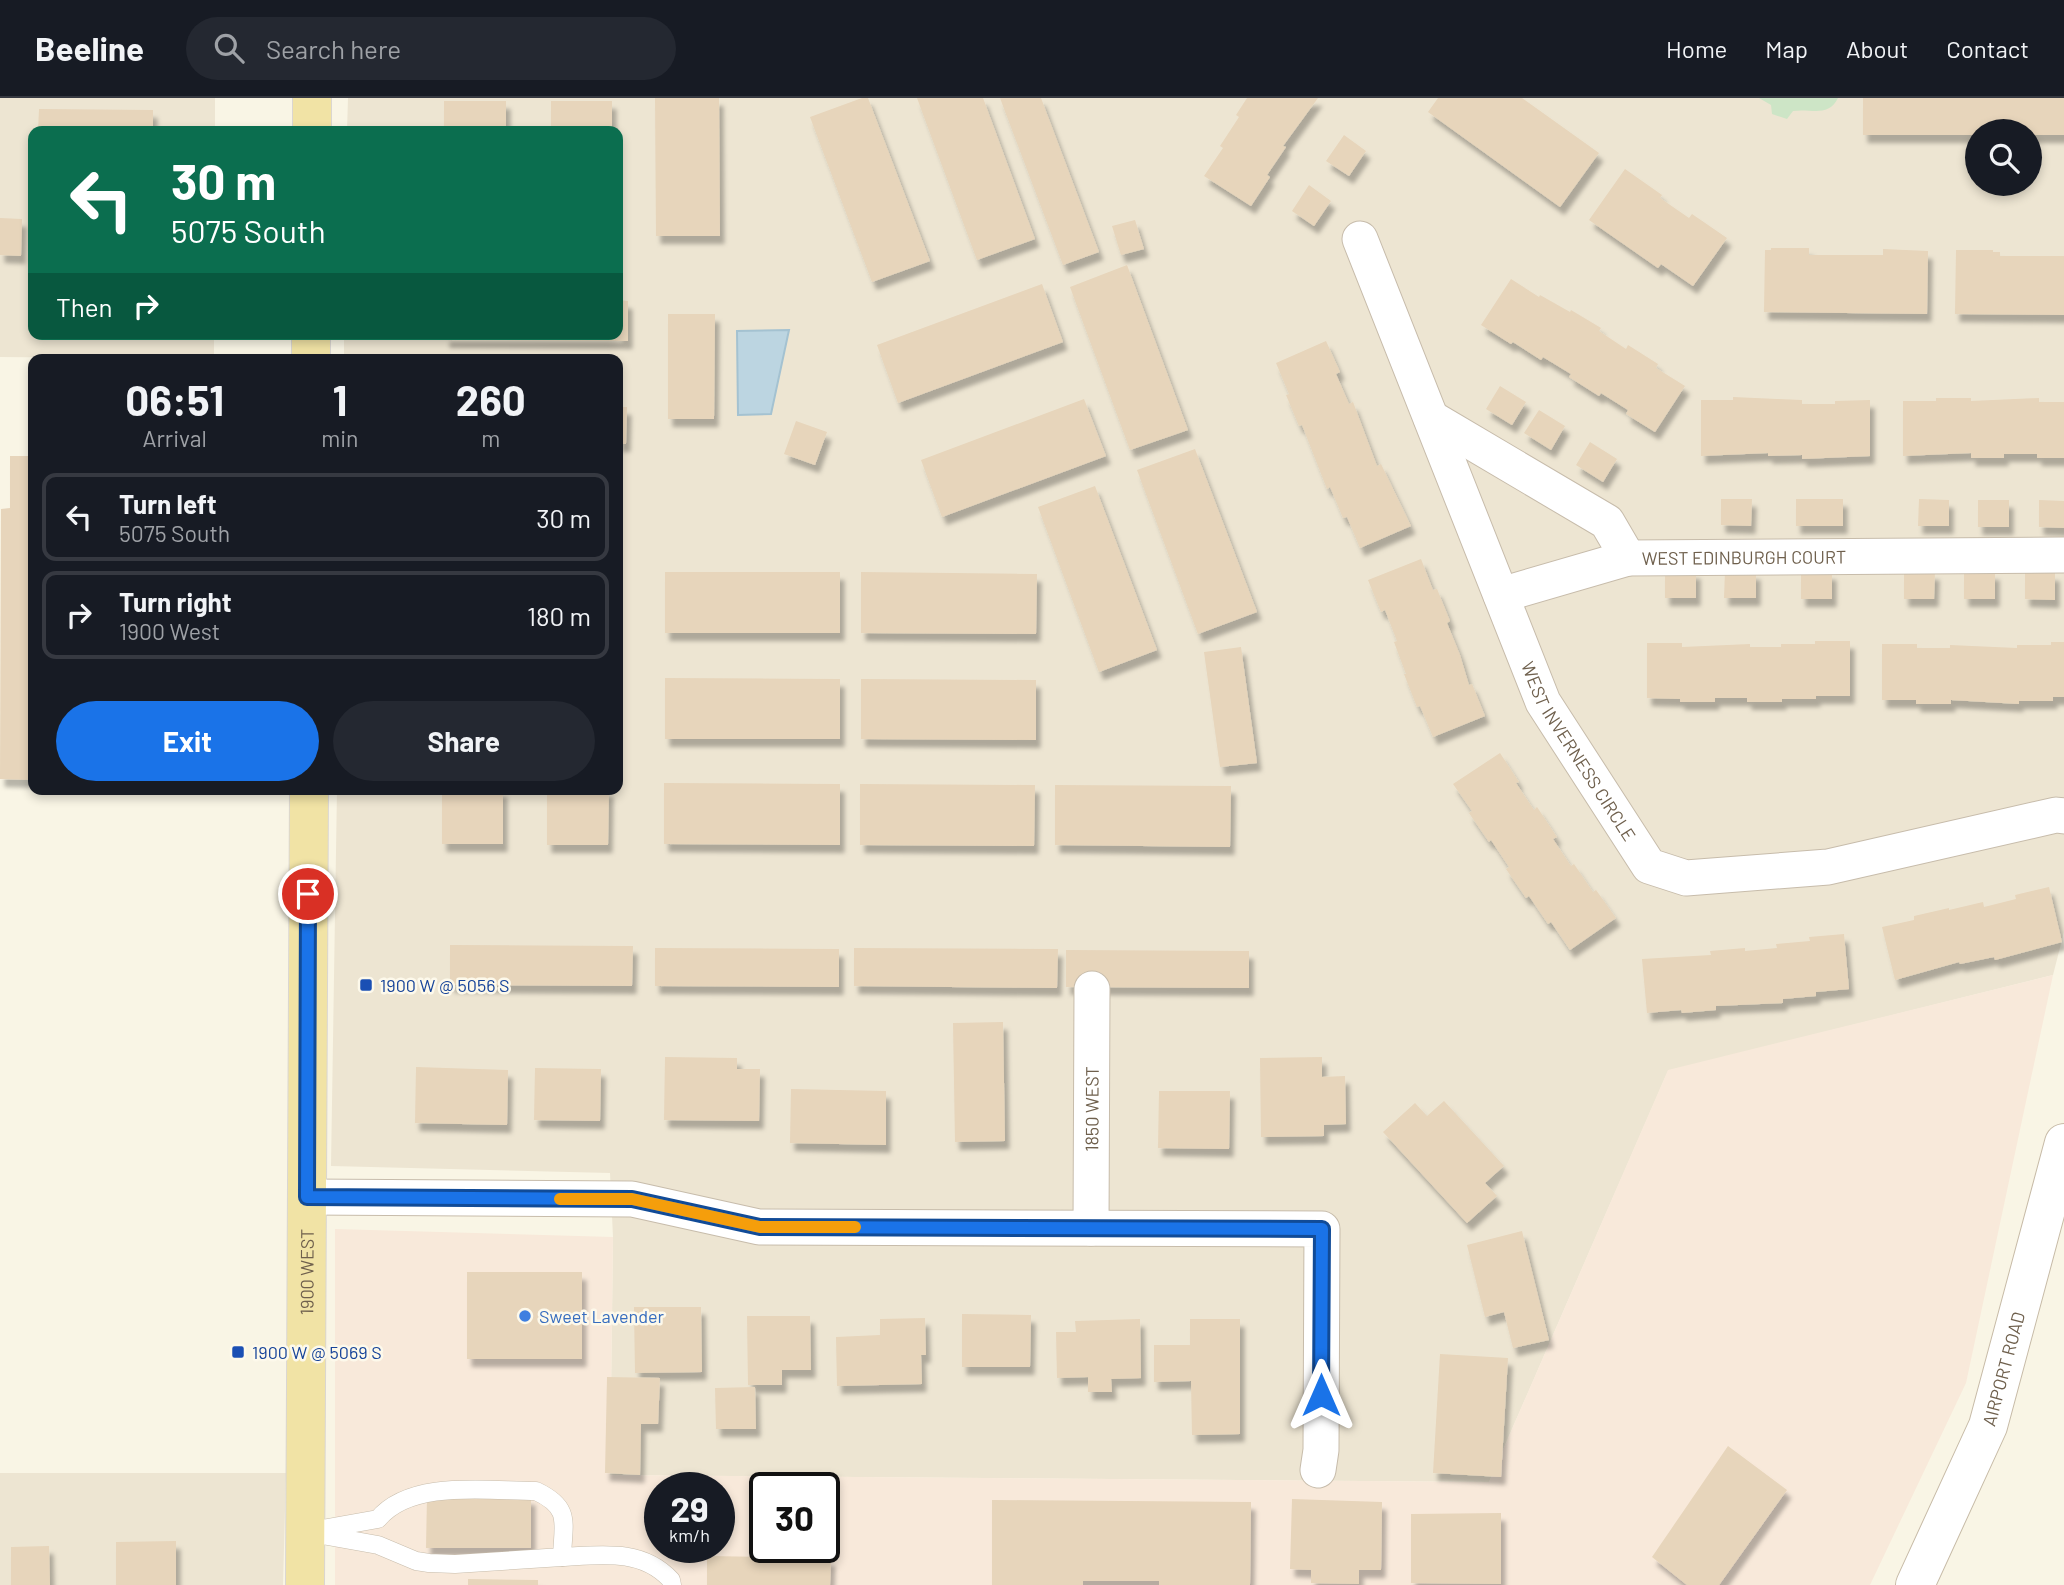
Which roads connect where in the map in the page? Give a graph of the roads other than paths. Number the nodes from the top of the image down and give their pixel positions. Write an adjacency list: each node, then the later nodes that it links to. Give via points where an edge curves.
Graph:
1 (312, 98): 2 (main road)
2 (312, 126)
3 (1360, 239): 4 (street, WEST INVERNESS CIRCLE)
4 (1431, 418): 6 (street, WEST EDINBURGH COURT, via 1607,522); 7 (street, WEST INVERNESS CIRCLE)
5 (2064, 555): 6 (street, WEST EDINBURGH COURT)
6 (1628, 558): 7 (street)
7 (1501, 594): 9 (street, WEST INVERNESS CIRCLE, via 1543,702 1649,866 1686,878 1828,867)
8 (309, 795): 12 (main road, 1900 WEST)
9 (2064, 816)
10 (1092, 989): 13 (street, 1850 WEST)
11 (2064, 1143): 19 (street, AIRPORT ROAD, via 1988,1426)
12 (307, 1197): 13 (street, via 632,1199 760,1227); 15 (main road, 1900 WEST)
13 (1091, 1228): 14 (street, via 1322,1229)
14 (1318, 1470)
15 (305, 1532): 16 (lane, via 378,1545 429,1563); 16 (lane, via 378,1520 387,1508 427,1492 536,1491 554,1500 564,1515); 17 (main road, 1900 WEST)
16 (562, 1558): 18 (lane, via 630,1556 664,1572)
17 (305, 1585)
18 (671, 1585)
19 (1915, 1585)

